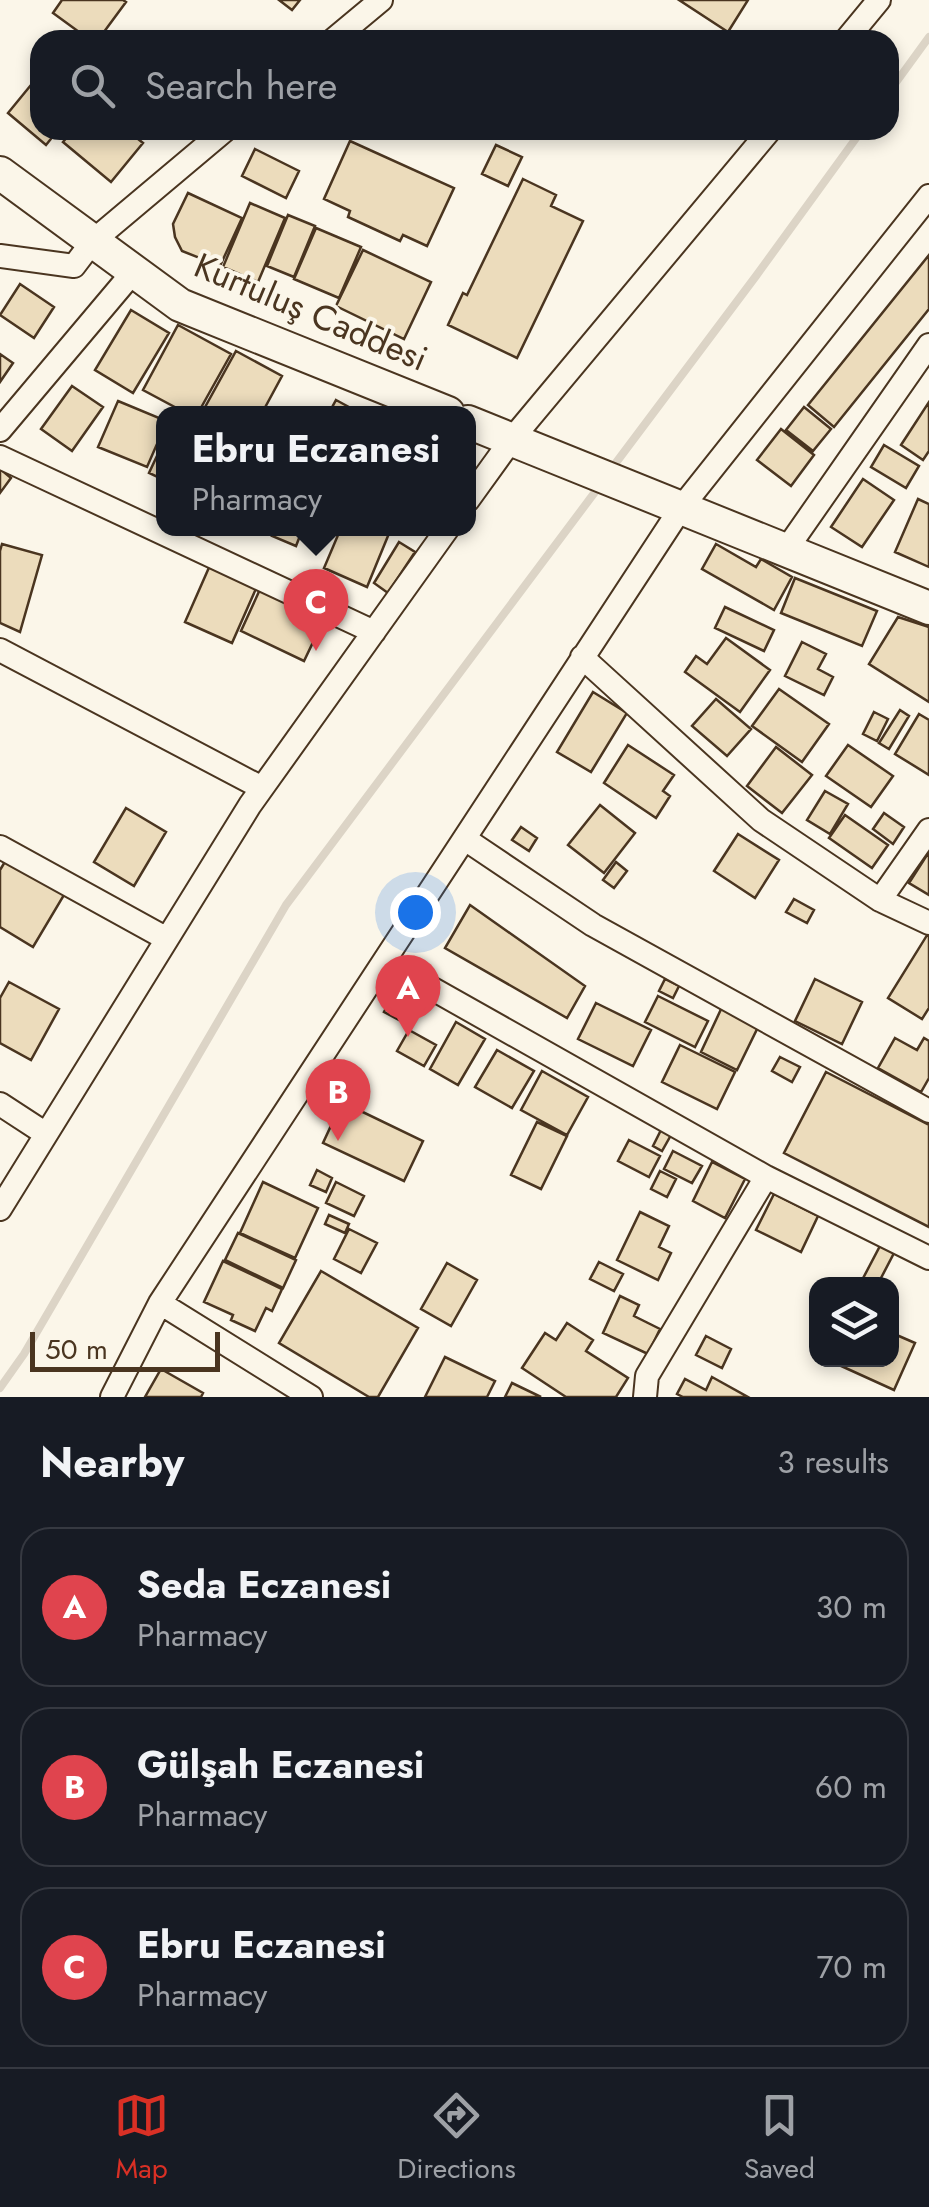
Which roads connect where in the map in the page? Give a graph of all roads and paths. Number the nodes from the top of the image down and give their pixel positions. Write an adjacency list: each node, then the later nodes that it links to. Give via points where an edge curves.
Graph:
1 (380, 0): 3 (street)
2 (879, 0): 4 (street)
3 (345, 30)
4 (854, 30)
5 (214, 140): 9 (street)
6 (762, 140): 16 (street)
7 (0, 173): 9 (main road, Kurtuluş Caddesi)
8 (929, 196): 19 (street)
9 (93, 241): 10 (street, via 74,266); 11 (main road, Kurtuluş Caddesi)
10 (0, 256)
11 (134, 270): 13 (main road, Kurtuluş Caddesi, via 180,305); 15 (street)
12 (929, 345): 23 (street)
13 (428, 406)
14 (476, 425): 16 (main road)
15 (0, 430)
16 (512, 439): 18 (street); 19 (main road)
17 (0, 456): 20 (street)
18 (476, 489)
19 (681, 508): 23 (main road); 27 (street)
20 (156, 529)
21 (170, 536): 25 (street)
22 (442, 536): 25 (street)
23 (786, 550): 24 (main road)
24 (929, 608)
25 (374, 632): 28 (street)
26 (0, 650): 28 (street)
27 (582, 657): 30 (street); 32 (street, via 762,820)
28 (262, 788): 34 (street)
29 (929, 830): 32 (street)
30 (464, 839): 35 (street); 37 (street, via 593,926)
31 (0, 847): 34 (street)
32 (880, 900): 33 (street)
33 (929, 923)
34 (167, 938): 38 (street)
35 (384, 962): 39 (street); 42 (street)
36 (0, 1104): 38 (street)
37 (929, 1111)
38 (46, 1134): 40 (street)
39 (766, 1177): 41 (street); 45 (street, via 647,1376)
40 (0, 1209)
41 (929, 1258)
42 (160, 1304): 43 (street); 44 (street)
43 (112, 1397)
44 (312, 1397)
45 (645, 1397)

